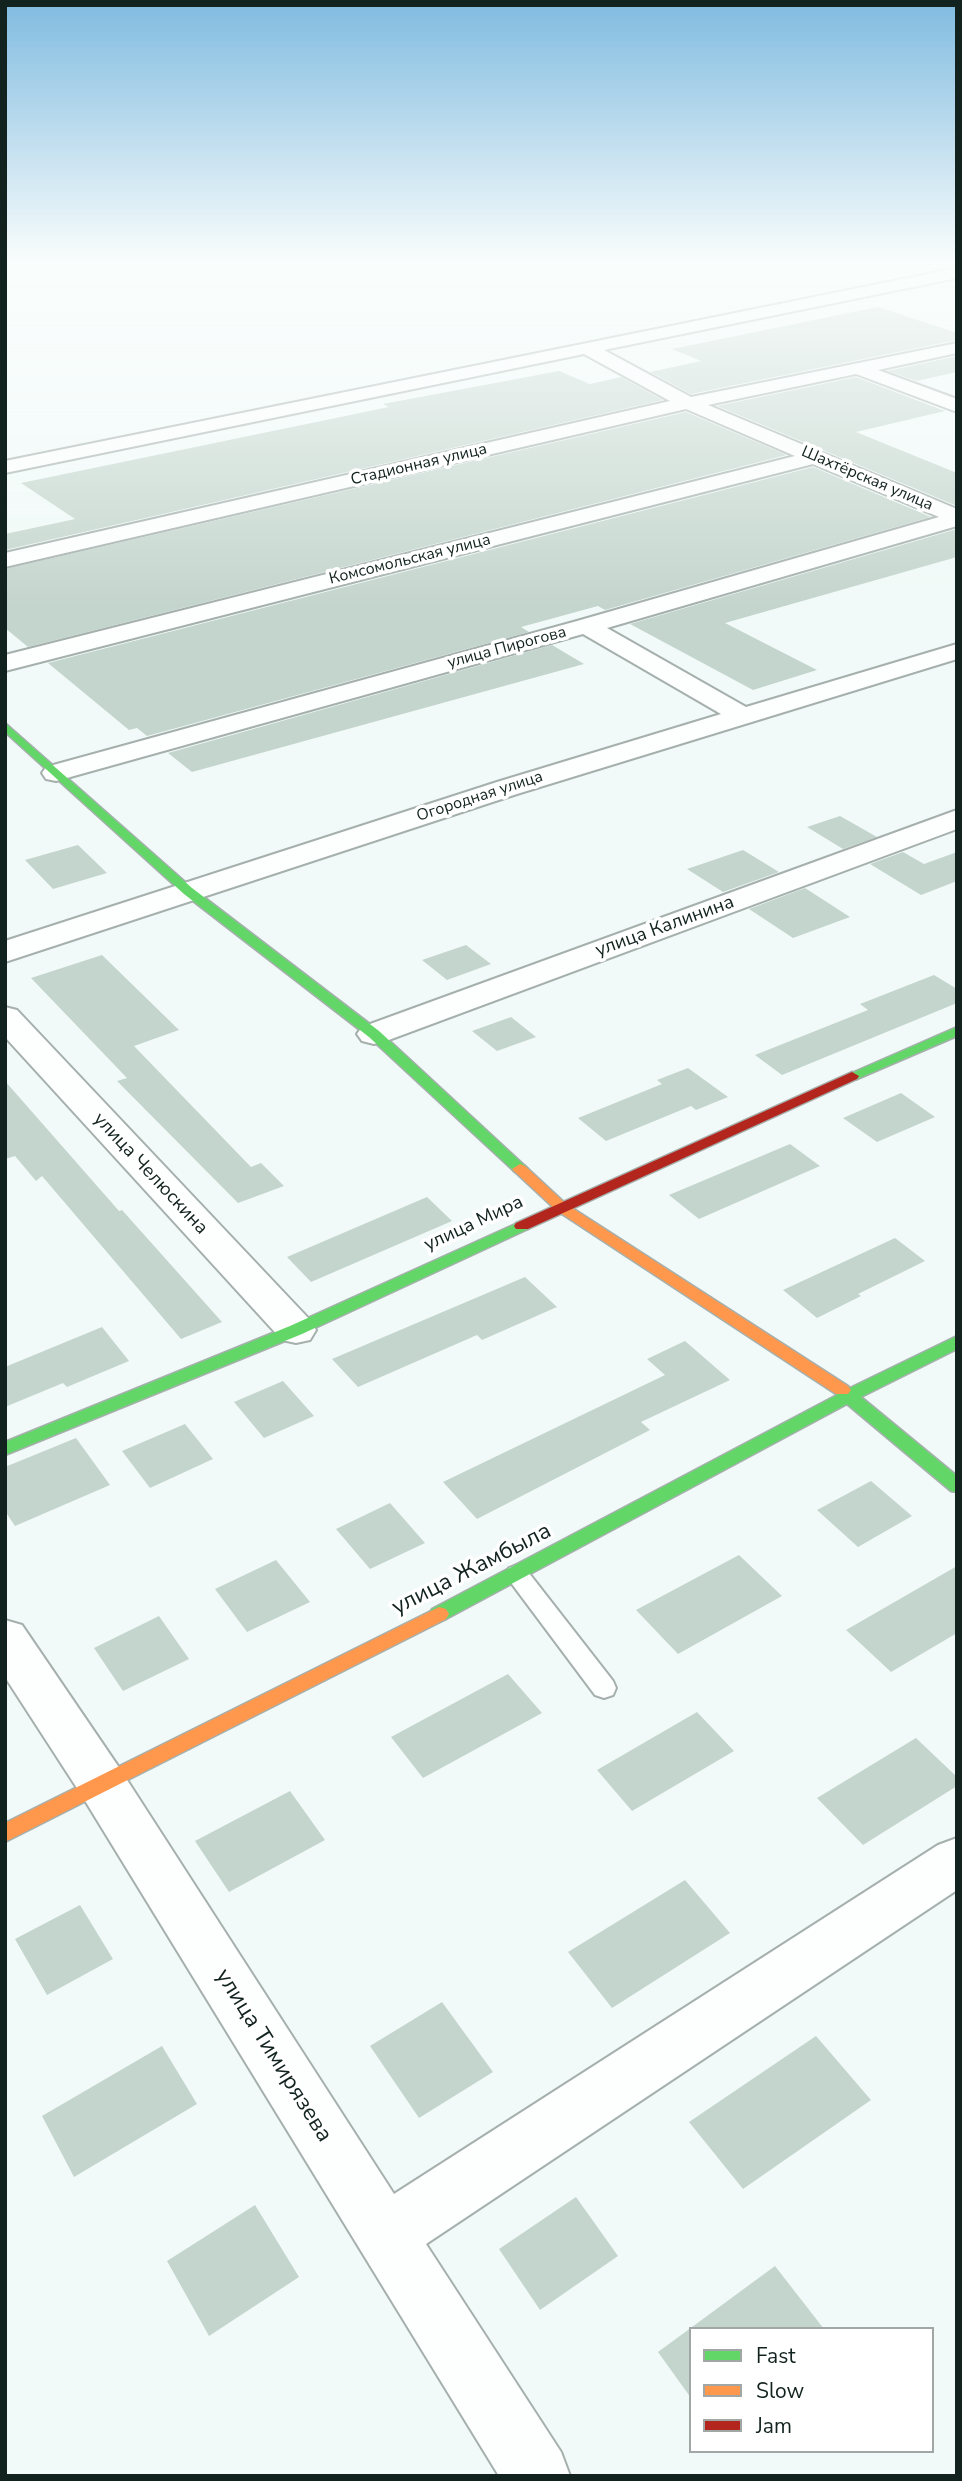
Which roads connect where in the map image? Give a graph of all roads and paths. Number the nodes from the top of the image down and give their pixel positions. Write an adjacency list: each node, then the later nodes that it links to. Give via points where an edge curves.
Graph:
1 (451, 377): 8 (street)
2 (639, 377): 5 (street, Шахтёрская улица)
3 (820, 377): 5 (street, Стадионная улица)
4 (880, 377): 6 (street)
5 (688, 403): 7 (street, Шахтёрская улица); 10 (street, Стадионная улица)
6 (957, 406)
7 (815, 457): 9 (street, Шахтёрская улица); 13 (street, Комсомольская улица)
8 (5, 467)
9 (957, 518): 11 (street, улица Пирогова)
10 (5, 560)
11 (586, 626): 14 (street); 16 (street, улица Пирогова)
12 (957, 651): 14 (street, Огородная улица)
13 (5, 663)
14 (741, 715): 18 (street, Огородная улица)
15 (5, 726): 16 (street)
16 (56, 773): 18 (street)
17 (957, 819): 22 (street, улица Калинина)
18 (188, 891): 19 (street, Огородная улица); 22 (street)
19 (5, 952)
20 (5, 1017): 24 (street, улица Челюскина)
21 (957, 1031): 23 (street, улица Мира)
22 (374, 1034): 23 (street)
23 (561, 1207): 24 (street, улица Мира); 26 (street)
24 (296, 1330): 27 (street, улица Мира)
25 (957, 1342): 26 (street, улица Жамбыла)
26 (849, 1395): 28 (street); 29 (street, улица Жамбыла)
27 (5, 1449)
28 (957, 1486)
29 (517, 1574): 31 (lane); 32 (street, улица Жамбыла)
30 (5, 1638): 32 (street, улица Тимирязева)
31 (604, 1688)
32 (102, 1784): 33 (street, улица Жамбыла); 35 (street, улица Тимирязева)
33 (5, 1833)
34 (957, 1861): 35 (street)
35 (386, 2235): 36 (street, улица Тимирязева)
36 (537, 2476)

